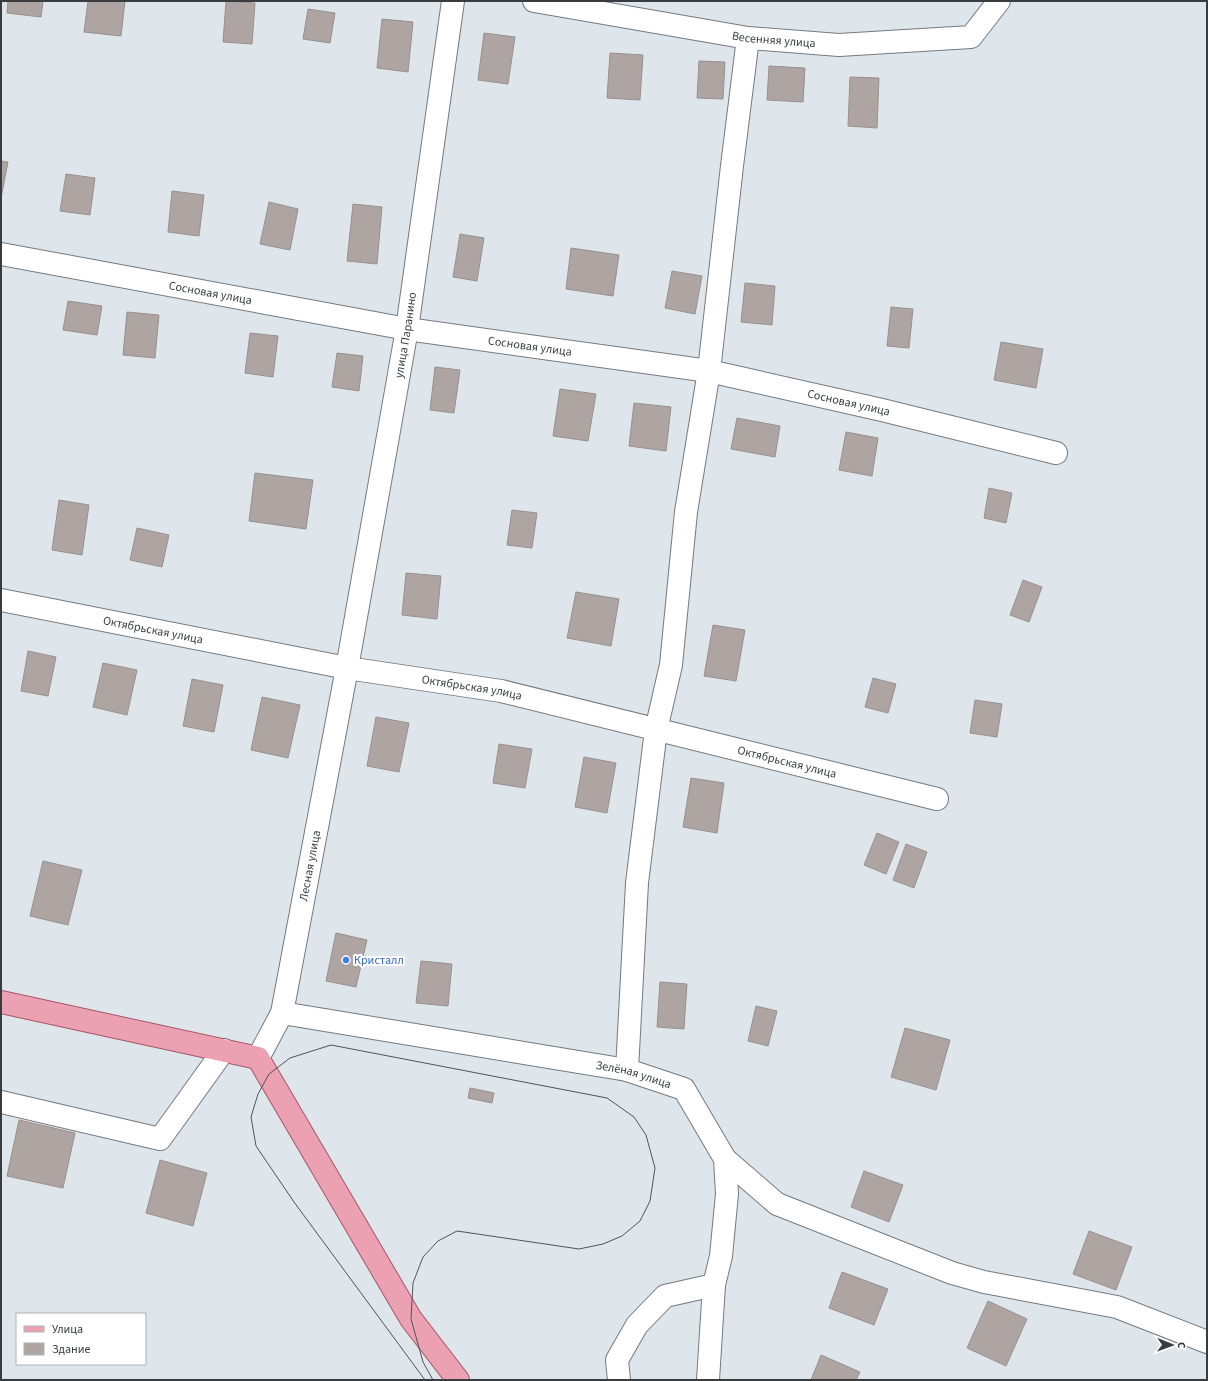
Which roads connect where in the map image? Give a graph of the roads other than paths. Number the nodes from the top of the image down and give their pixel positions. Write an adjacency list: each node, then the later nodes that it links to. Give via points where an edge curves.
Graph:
1 (453, 1): 6 (street, улица Паранино)
2 (534, 1): 4 (street, Весенняя улица)
3 (999, 1): 4 (street, Весенняя улица, via 972,37 839,45)
4 (748, 38): 7 (street)
5 (1, 254): 6 (street, Сосновая улица)
6 (407, 329): 7 (street, Сосновая улица); 10 (street, улица Паранино)
7 (709, 371): 8 (street, Сосновая улица); 11 (street, via 686,512 671,665)
8 (1056, 453)
9 (1, 600): 10 (street, Октябрьская улица)
10 (347, 668): 11 (street, Октябрьская улица, via 501,691); 14 (street, Лесная улица)
11 (656, 730): 12 (street, Октябрьская улица); 17 (street, via 637,883)
12 (937, 799)
13 (1, 1002): 15 (main road)
14 (282, 1013): 16 (street, Лесная улица); 17 (street, Зелёная улица)
15 (224, 1050): 16 (main road); 18 (street, via 160,1139)
16 (258, 1058): 22 (main road, via 411,1319)
17 (627, 1070): 19 (street, Зелёная улица, via 684,1089)
18 (1, 1102)
19 (724, 1159): 20 (street, Зелёная улица, via 727,1194 721,1256); 21 (street, via 777,1204 952,1273 984,1282 1117,1307)
20 (714, 1285): 23 (street, via 665,1296 637,1325 617,1360); 24 (street, Зелёная улица)
21 (1207, 1342)
22 (458, 1380)
23 (619, 1380)
24 (708, 1380)

